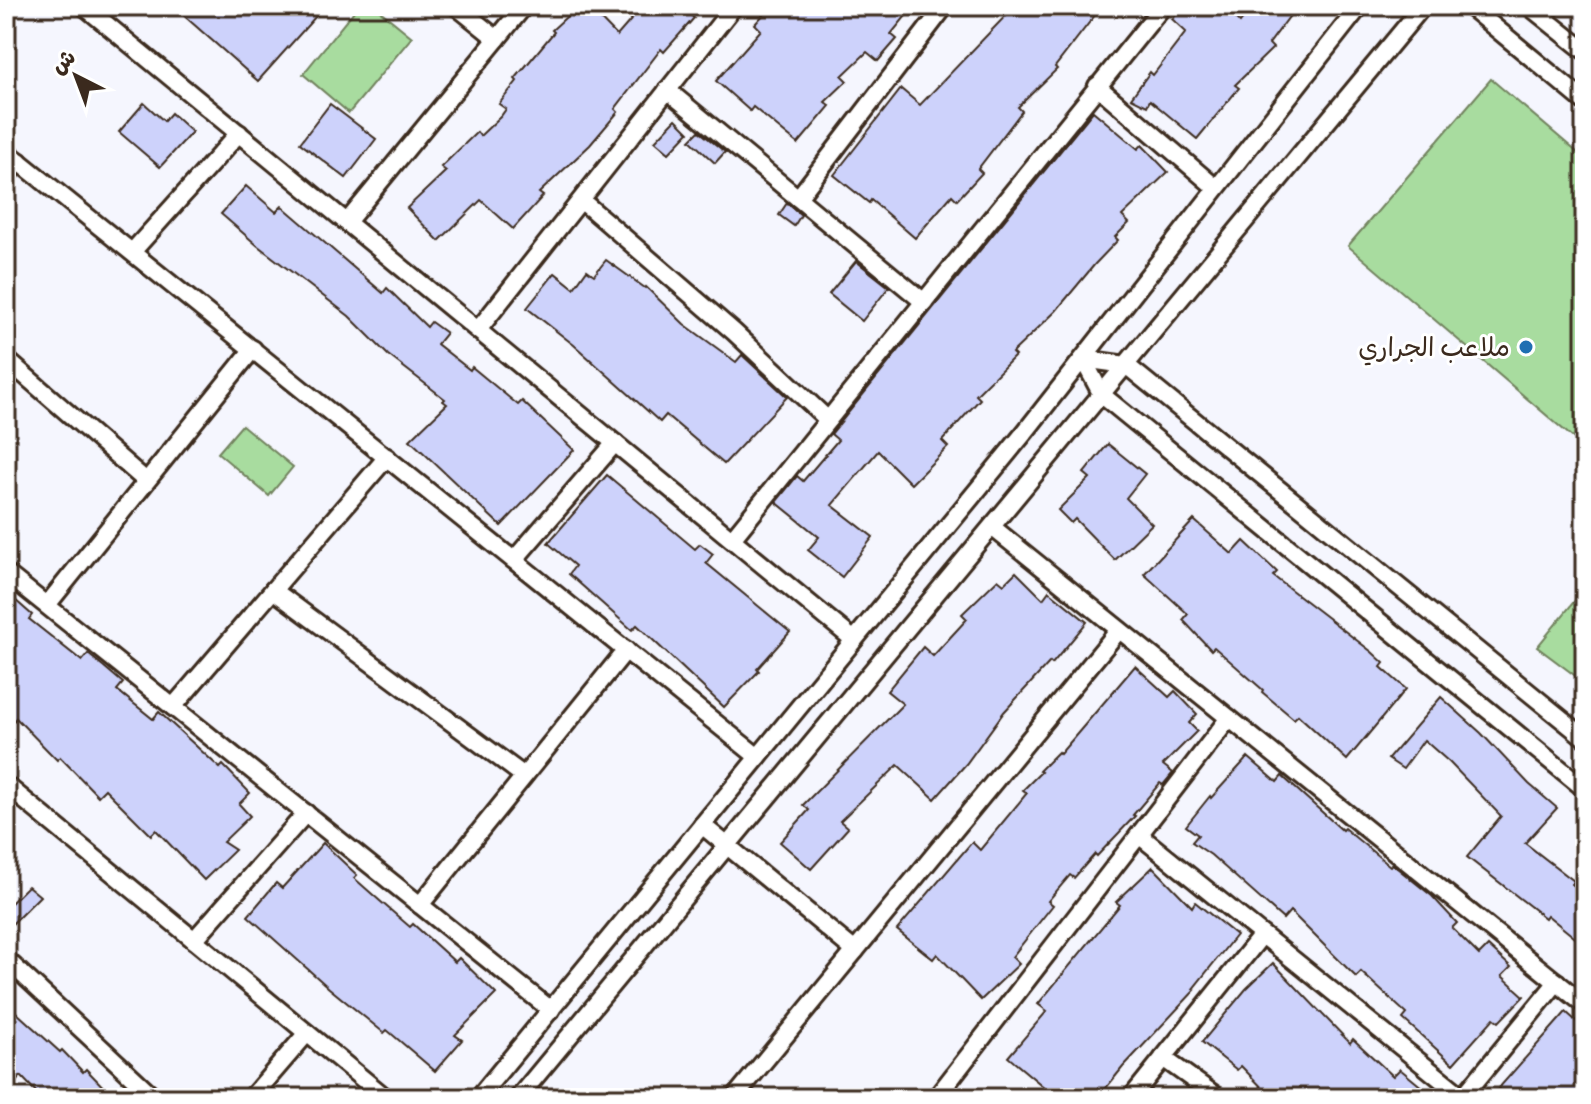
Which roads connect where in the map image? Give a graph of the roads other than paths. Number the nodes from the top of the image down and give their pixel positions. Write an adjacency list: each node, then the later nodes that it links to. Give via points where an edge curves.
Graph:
1 (84, 6): 16 (street)
2 (456, 6): 11 (street)
3 (524, 6): 11 (street)
4 (734, 6): 14 (street)
5 (945, 6): 20 (street)
6 (1163, 6): 13 (street)
7 (1360, 6): 19 (street)
8 (1423, 6): 29 (street)
9 (1469, 6): 15 (street)
10 (1529, 6): 12 (street)
11 (497, 39): 22 (street)
12 (1585, 51)
13 (1097, 86): 19 (street); 24 (street)
14 (667, 90): 20 (street); 21 (street)
15 (1585, 102)
16 (239, 133): 22 (street); 23 (street)
17 (13, 156): 18 (street); 23 (street)
18 (6, 176)
19 (1216, 188): 28 (street)
20 (798, 198): 24 (street)
21 (582, 201): 25 (street); 31 (street)
22 (347, 222): 25 (street)
23 (132, 252): 26 (street)
24 (924, 302): 31 (street)
25 (478, 330): 32 (street)
26 (253, 349): 33 (street); 34 (street)
27 (6, 359): 34 (street)
28 (1083, 359): 29 (street); 30 (street); 42 (street)
29 (1126, 365): 30 (street); 46 (street)
30 (1102, 395): 35 (street); 50 (street)
31 (828, 420): 36 (street)
32 (615, 443): 36 (street); 37 (street)
33 (387, 457): 37 (street); 39 (street)
34 (146, 481): 40 (street)
35 (992, 527): 41 (street); 54 (street)
36 (732, 539): 42 (street)
37 (514, 560): 43 (street)
38 (6, 573): 40 (street)
39 (273, 590): 44 (street); 48 (street)
40 (47, 605): 44 (street)
41 (1119, 630): 45 (street); 58 (street)
42 (854, 640): 47 (street)
43 (626, 650): 47 (street); 48 (street)
44 (173, 707): 51 (street)
45 (1229, 718): 53 (street); 60 (street)
46 (1585, 738)
47 (758, 757): 52 (street)
48 (524, 776): 55 (street)
49 (6, 785): 57 (street)
50 (1585, 789)
51 (306, 813): 55 (street); 57 (street)
52 (702, 825): 54 (street); 62 (street)
53 (1139, 835): 56 (street); 71 (street)
54 (727, 846): 58 (street); 69 (street)
55 (420, 905): 62 (street)
56 (1262, 935): 64 (street); 74 (street)
57 (194, 940): 63 (street)
58 (855, 951): 70 (street)
59 (6, 959): 65 (street)
60 (1557, 982): 61 (street); 74 (street)
61 (1585, 1005)
62 (551, 1010): 68 (street)
63 (307, 1033): 66 (street); 67 (street)
64 (1163, 1058): 72 (street); 73 (street)
65 (155, 1098)
66 (251, 1098)
67 (386, 1098)
68 (478, 1098)
69 (518, 1098)
70 (734, 1098)
71 (936, 1098)
72 (1131, 1098)
73 (1219, 1098)
74 (1462, 1098)

